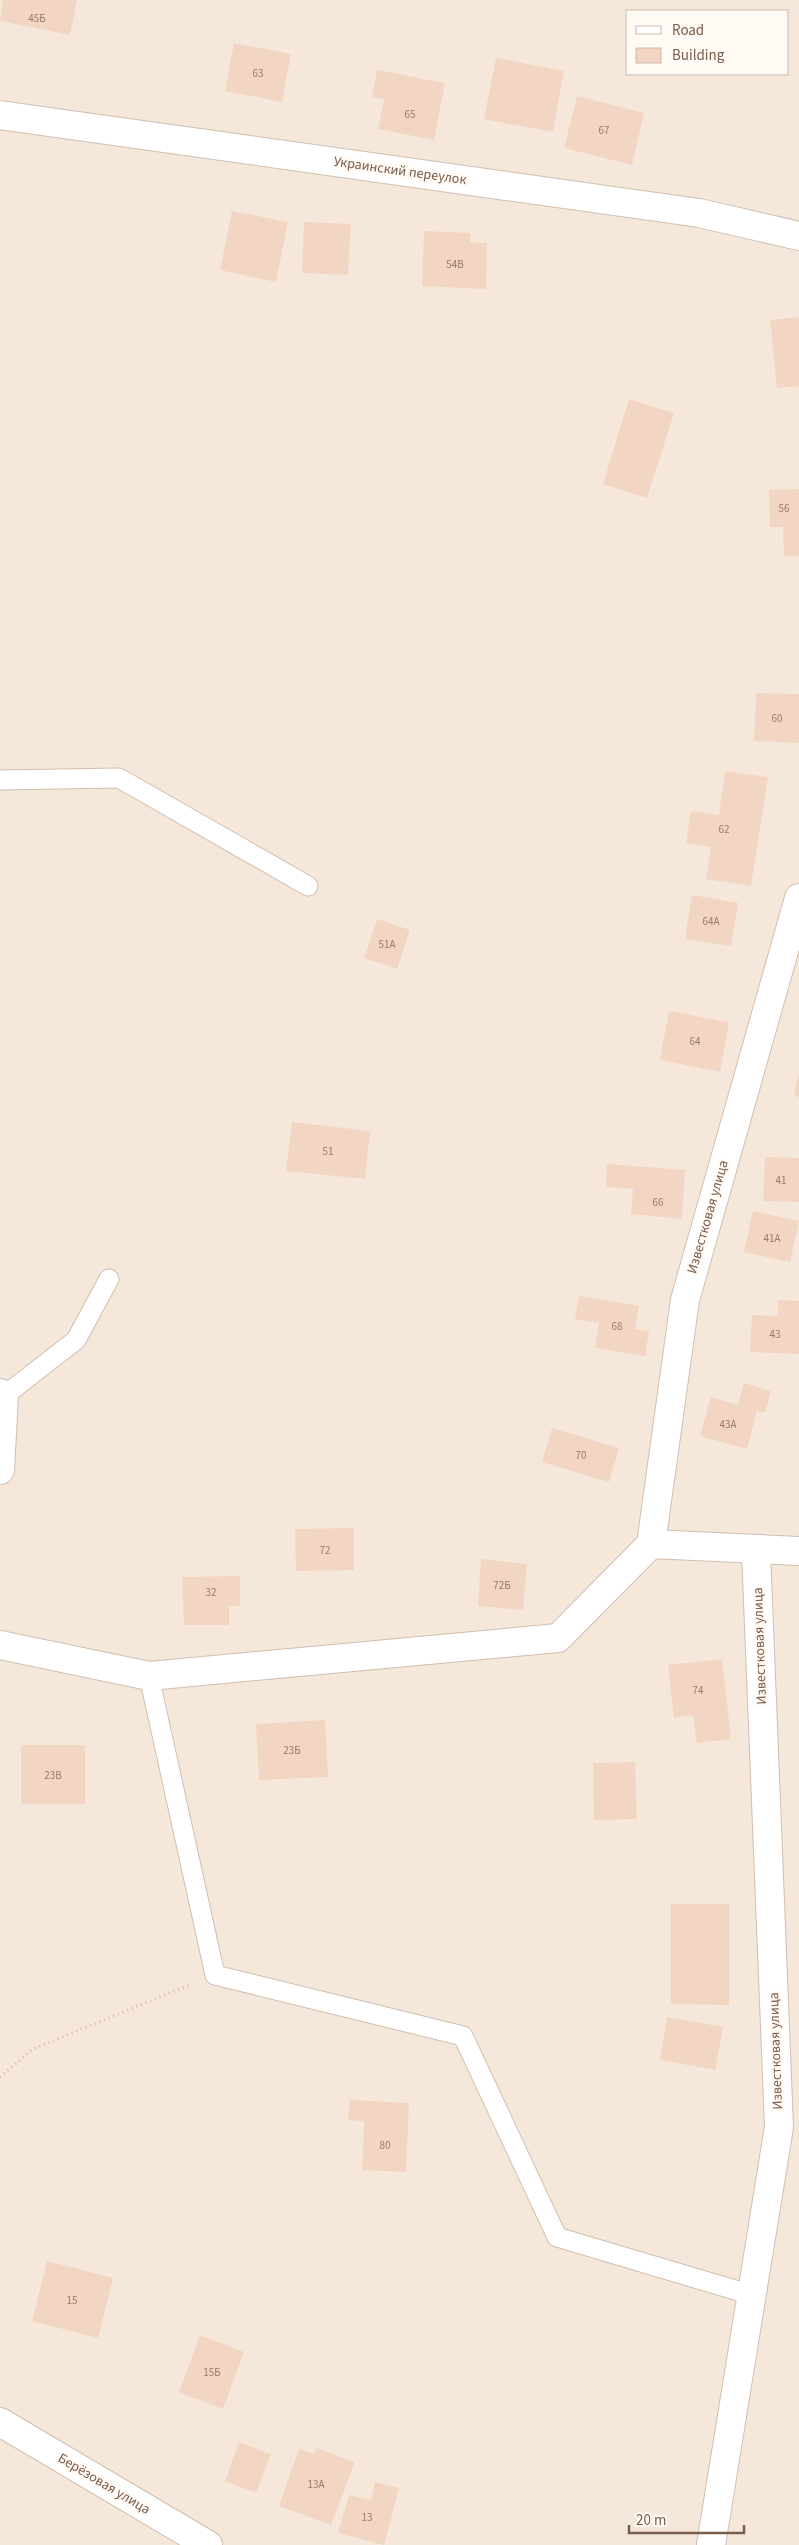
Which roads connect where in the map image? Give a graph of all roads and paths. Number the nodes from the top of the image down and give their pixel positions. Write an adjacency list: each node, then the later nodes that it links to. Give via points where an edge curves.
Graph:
1 (0, 115): 2 (street, Украинский переулок, via 699,213)
2 (799, 236)
3 (0, 780): 4 (lane, via 119,778)
4 (308, 886)
5 (799, 898): 9 (street, Известковая улица, via 685,1300)
6 (109, 1279): 7 (lane, via 76,1340)
7 (2, 1394): 8 (street)
8 (0, 1470)
9 (651, 1544): 10 (street); 13 (street, via 558,1638)
10 (756, 1551): 11 (street); 16 (street, Известковая улица, via 779,2127)
11 (799, 1551)
12 (0, 1645): 13 (street)
13 (149, 1676): 14 (lane)
14 (215, 1974): 15 (path, via 33,2049); 16 (lane, via 463,2036 557,2236)
15 (0, 2077)
16 (752, 2294): 19 (street, Известковая улица)
17 (0, 2422): 18 (street, Берёзовая улица)
18 (208, 2545)
19 (711, 2545)

